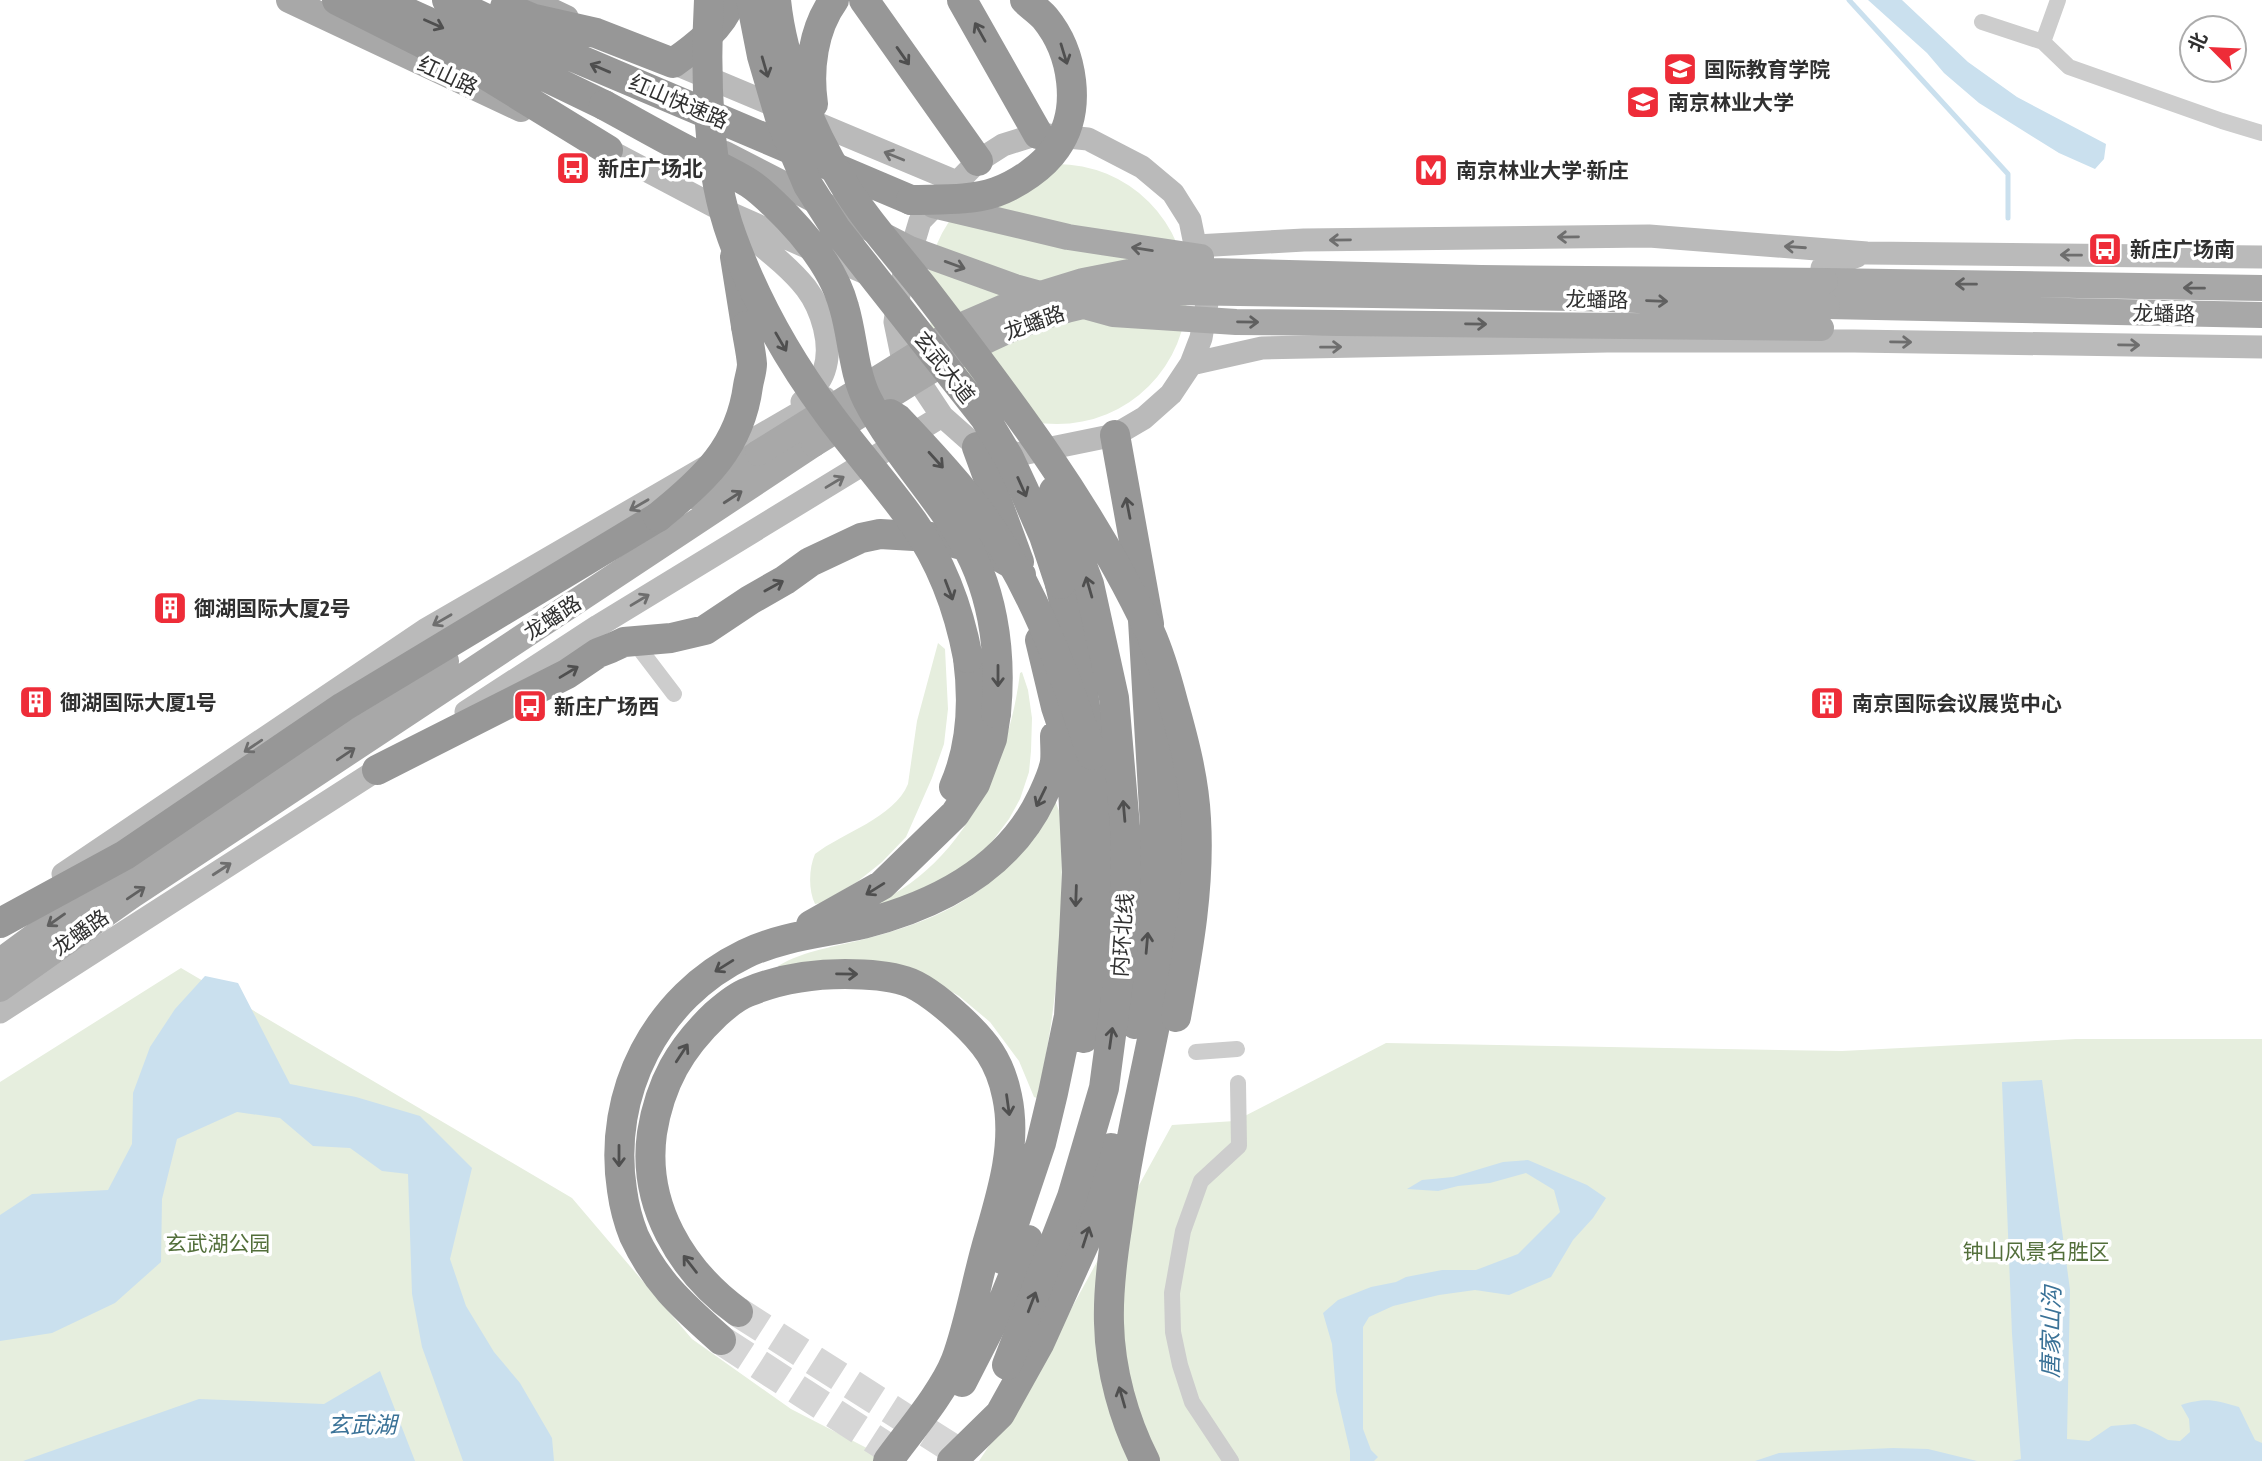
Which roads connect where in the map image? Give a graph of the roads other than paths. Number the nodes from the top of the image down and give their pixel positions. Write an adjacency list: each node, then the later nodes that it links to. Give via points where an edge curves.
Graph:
1 (289, 0): 25 (main road, 红山路)
2 (337, 0): 25 (highway, via 486,75)
3 (380, 0): 18 (highway, 红山快速路, one-way to 18)
4 (447, 0): 18 (highway, 红山快速路)
5 (488, 0): 17 (highway, via 534,19)
6 (528, 0): 17 (main road)
7 (709, 0): 29 (highway, bridge, via 712,136)
8 (732, 0): 20 (highway, via 726,16)
9 (751, 0): 54 (highway, 玄武大道, one-way to 54, bridge, via 777,108 808,185 836,229 985,418 1023,488 1060,584)
10 (776, 0): 23 (highway, 玄武大道, bridge, via 783,44)
11 (834, 0): 23 (highway, bridge, via 818,34 812,61 811,92)
12 (864, 0): 26 (highway, one-way to 26)
13 (962, 0): 24 (highway, one-way to 13)
14 (1025, 0): 27 (highway, one-way to 27, bridge, via 1044,17 1062,45 1071,80 1072,100 1057,148 1030,174 997,192)
15 (2058, 0): 19 (street)
16 (1982, 22): 19 (street)
17 (596, 33): 20 (highway)
18 (499, 39): 21 (highway, 红山快速路); 27 (highway, 红山快速路, one-way to 18, bridge)
19 (2043, 42): 22 (street, via 2069,67)
20 (673, 63): 26 (main road, one-way to 20)
21 (604, 105): 37 (main road, one-way to 37, bridge, via 691,136 910,249 1015,287 1113,314 1236,322); 43 (highway, 红山快速路, bridge, via 750,183 798,229 836,287)
22 (2262, 133)
23 (818, 134): 42 (highway, 玄武大道, bridge, via 848,190)
24 (1038, 134): 26 (main road, via 1003,145); 30 (main road, via 1088,139 1142,167 1173,193 1190,220)
25 (608, 150): 28 (main road)
26 (967, 172): 34 (main road, via 920,220)
27 (911, 200): 33 (main road, one-way to 27, bridge, via 1280,265 1068,237)
28 (714, 206): 34 (main road); 45 (main road, via 807,289 819,313 828,345 824,372 811,393)
29 (731, 236): 53 (highway, one-way to 53, bridge, via 758,299 794,364 913,522 941,569 964,636 972,689); 57 (highway, bridge, via 752,365 737,430 700,482 658,517 343,707 125,855)
30 (1196, 246): 31 (main road, one-way to 30, via 1649,236 1304,240); 41 (main road, via 1207,303)
31 (1867, 253): 32 (main road, one-way to 31); 33 (main road)
32 (2262, 257)
33 (1822, 268)
34 (900, 288): 40 (main road, via 895,322)
35 (2262, 288): 59 (main road, 龙蟠路, one-way to 59, bridge, via 1171,270 1083,281 1017,301 918,352 572,576)
36 (2262, 315): 60 (main road, 龙蟠路, one-way to 36, bridge, via 133,895 814,444 952,357 1054,313 1117,298 1173,292)
37 (1821, 328): 38 (main road)
38 (1854, 341): 39 (main road, one-way to 39); 41 (main road, one-way to 38, via 1262,348)
39 (2262, 347)
40 (902, 355): 44 (main road); 45 (main road)
41 (1191, 364): 46 (main road, via 1171,394)
42 (1004, 392): 65 (highway, bridge, via 1075,498 1145,621 1161,661 1193,784 1197,855 1192,923 1176,1017 1152,1116); 71 (highway, 内环北线, one-way to 42, bridge, via 979,1419 1007,1365 1072,1197 1104,1087 1124,937 1126,838 1114,698 1089,584 1051,485)
43 (867, 398): 49 (highway, one-way to 49, bridge, via 898,419 945,470 985,519); 53 (highway, 红山快速路, one-way to 53, bridge, via 974,560 995,628 999,672)
44 (942, 416): 47 (main road); 55 (main road, 龙蟠路, one-way to 44, via 598,626)
45 (782, 421): 56 (main road, one-way to 56, via 425,630)
46 (1115, 435): 47 (main road, via 1023,454); 48 (highway, one-way to 46)
47 (977, 447): 49 (highway)
48 (1141, 575): 65 (highway, via 1179,824 1180,889); 72 (highway, one-way to 48, via 1000,1414 1039,1344 1085,1242 1107,1169 1144,973 1151,899 1155,826)
49 (1029, 592): 52 (highway); 54 (highway, bridge, via 1059,659); 55 (highway, one-way to 49, via 567,674 598,653 624,642 705,630 810,562 861,538 914,534 993,553 1012,564)
50 (642, 652): 51 (street)
51 (674, 694)
52 (1055, 707): 58 (highway, one-way to 58, via 1055,762 1050,780 1028,824 992,863 960,886 920,905); 68 (highway, one-way to 68, via 1072,765 1077,872 1069,1016 1041,1143 1020,1208 996,1276)
53 (984, 718): 58 (highway, one-way to 58, via 992,739 975,784 955,814 883,885)
54 (1092, 755): 70 (highway, 内环北线, via 1099,803 1100,872 1092,992 1060,1152 1002,1304 948,1407)
55 (377, 770): 61 (main road, 龙蟠路, one-way to 55)
56 (0, 915)
57 (0, 923)
58 (787, 939): 67 (highway, one-way to 67, via 746,953 703,980 687,996 639,1061 622,1111 619,1169 633,1234 674,1298)
59 (0, 961)
60 (0, 989)
61 (0, 1012)
62 (1237, 1049): 63 (street)
63 (1196, 1052)
64 (1238, 1083): 74 (street, via 1239,1146 1201,1181 1183,1231 1172,1293 1173,1332 1192,1402)
65 (1121, 1194): 73 (highway, one-way to 65, via 1120,1393 1109,1324)
66 (738, 1312): 68 (highway, one-way to 68, via 717,1297 685,1259 659,1209 649,1156 656,1106 667,1079 697,1032 746,992 814,974 863,974 907,981 945,1005 982,1038 1001,1071 1008,1098 1008,1162)
67 (721, 1340)
68 (955, 1361): 69 (highway, via 930,1405)
69 (888, 1461)
70 (908, 1461)
71 (943, 1461)
72 (952, 1461)
73 (1145, 1461)
74 (1231, 1461)

